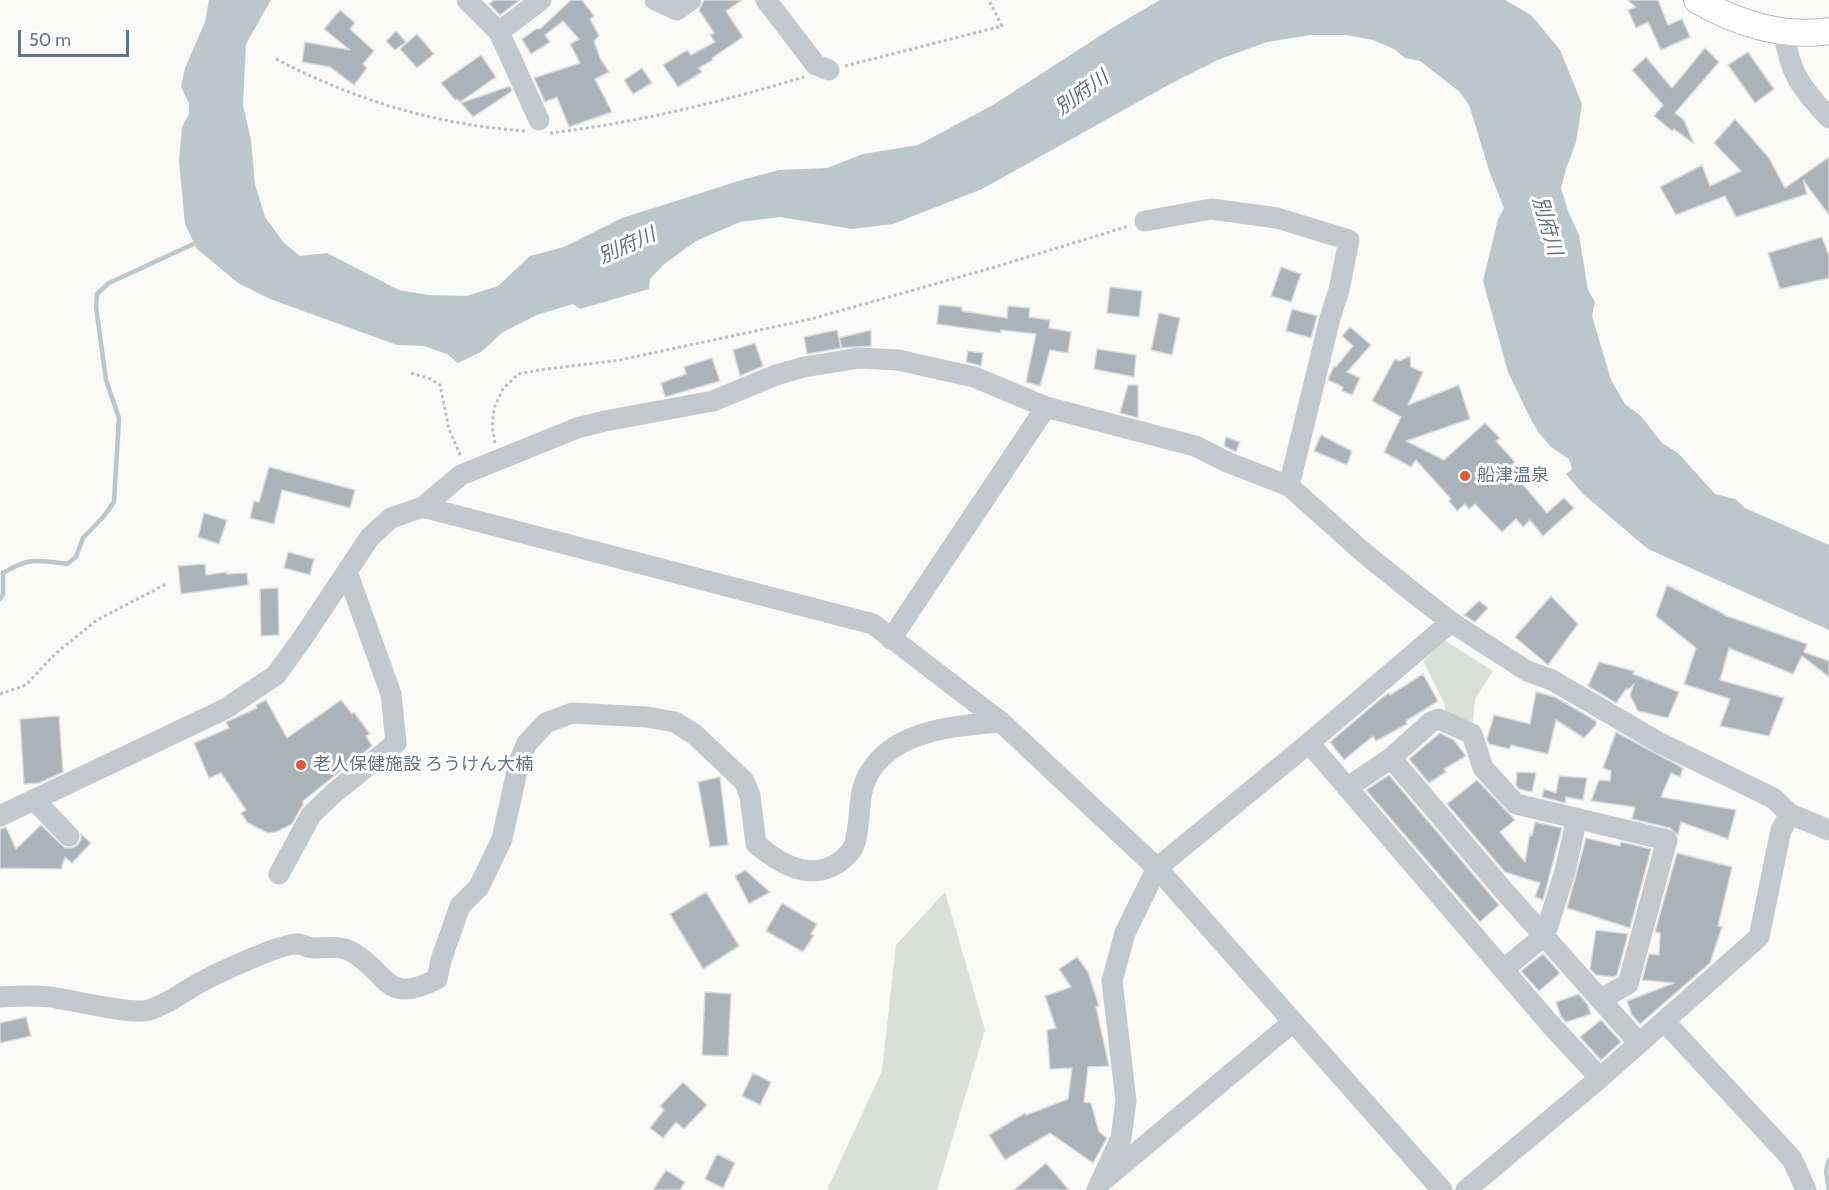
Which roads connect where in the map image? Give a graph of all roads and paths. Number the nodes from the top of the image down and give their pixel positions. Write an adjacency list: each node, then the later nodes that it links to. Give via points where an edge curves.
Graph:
1 (467, 0): 9 (street)
2 (541, 0): 9 (street)
3 (655, 0): 4 (street, via 677,10)
4 (691, 0)
5 (766, 0): 11 (street, via 816,66)
6 (989, 0): 11 (path, via 1002,26)
7 (1697, 0): 10 (main road, via 1726,16)
8 (1829, 31): 10 (main road)
9 (499, 32): 13 (street)
10 (1784, 32): 12 (street, via 1786,52 1803,90)
11 (829, 70)
12 (1829, 118)
13 (539, 120)
14 (1146, 221): 17 (path, via 811,320 620,360 518,374 503,389 494,408 492,426); 19 (street, via 1211,209 1276,218 1349,240 1340,290)
15 (411, 373): 18 (path, via 440,385 449,429)
16 (1046, 406): 17 (street, via 974,377 939,368 859,358 776,375 714,401 578,428); 19 (street, via 1195,446); 24 (street)
17 (498, 459): 18 (street)
18 (467, 472): 20 (street)
19 (1289, 486): 23 (street)
20 (423, 507): 21 (street, via 391,518 370,537); 24 (street, via 873,624)
21 (347, 572): 30 (street, via 276,675 225,709); 37 (street, via 391,694 396,742 311,815)
22 (168, 583): 25 (path, via 97,620 55,654 26,685)
23 (1451, 622): 27 (street); 31 (street, via 1527,671 1552,680 1660,743 1773,798)
24 (891, 639): 26 (street)
25 (0, 694)
26 (1001, 722): 36 (street); 40 (street, via 944,730 893,747 877,761 863,782 854,843 846,858 813,872 792,868 756,844 750,796 744,781 694,734 675,722 647,717 572,713 546,723 527,743 502,839 479,887 460,906 437,979 419,988 404,989 386,983 351,951 297,943 202,981 146,1011 47,997)
27 (1309, 743): 29 (street); 36 (street)
28 (1391, 758): 29 (street); 33 (street, via 1439,719 1472,734 1483,768 1516,804); 38 (street)
29 (1347, 788): 39 (street)
30 (34, 800): 32 (street); 35 (street)
31 (1790, 814): 34 (street); 42 (street, via 1781,830 1760,937)
32 (0, 816)
33 (1577, 818): 38 (street); 41 (street, via 1667,840 1628,984)
34 (1829, 830)
35 (69, 836)
36 (1157, 868): 43 (street); 46 (street, via 1125,933 1112,981 1126,1101 1120,1138)
37 (279, 874)
38 (1545, 935): 39 (street); 41 (street)
39 (1504, 969): 45 (street)
40 (0, 997)
41 (1601, 999): 44 (street)
42 (1664, 1021): 44 (street); 49 (street, via 1792,1159)
43 (1293, 1022): 46 (street); 47 (street)
44 (1639, 1043): 45 (street)
45 (1600, 1078): 48 (street)
46 (1099, 1187)
47 (1442, 1190)
48 (1466, 1190)
49 (1806, 1190)

